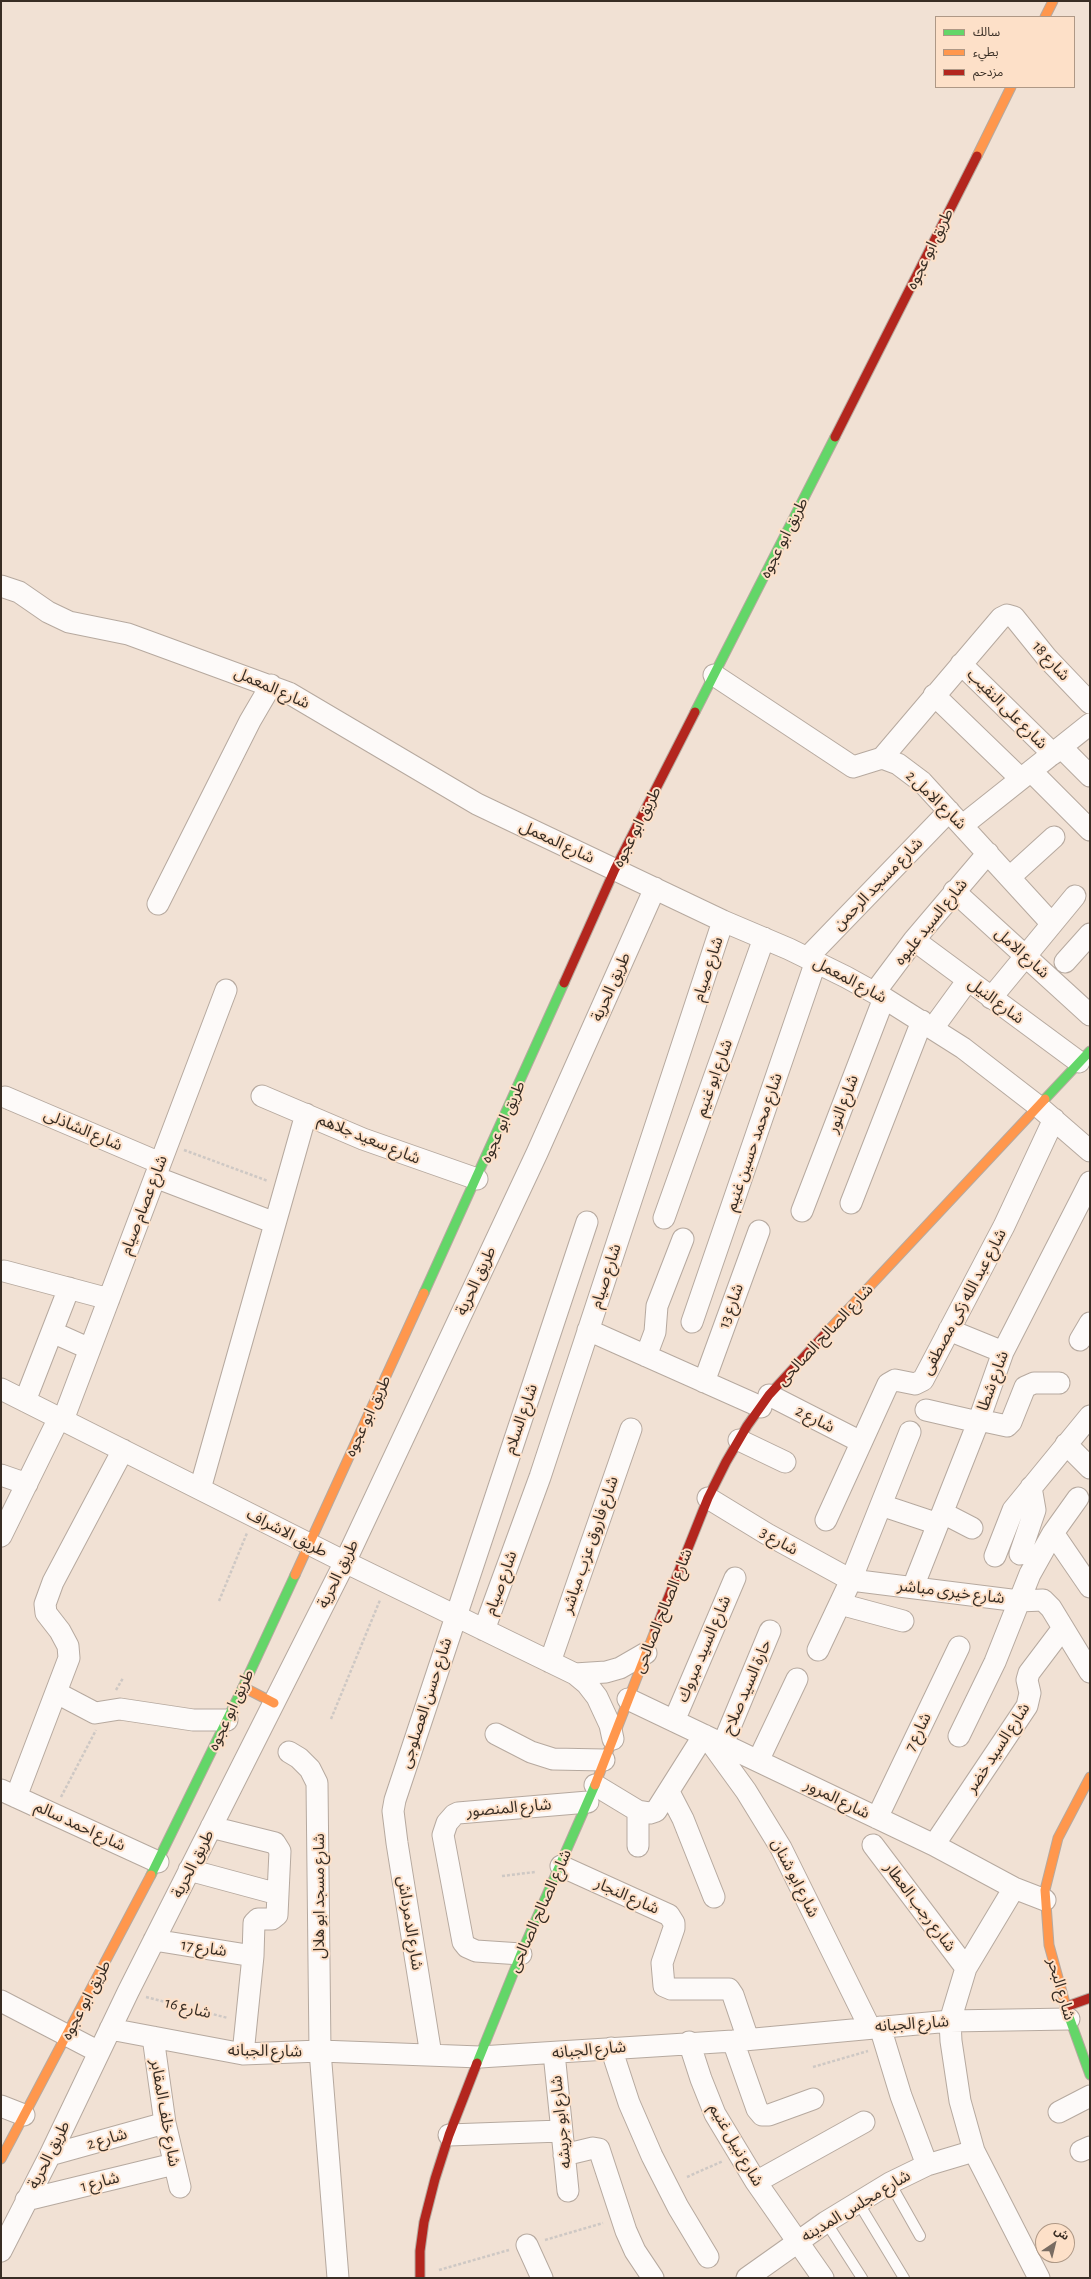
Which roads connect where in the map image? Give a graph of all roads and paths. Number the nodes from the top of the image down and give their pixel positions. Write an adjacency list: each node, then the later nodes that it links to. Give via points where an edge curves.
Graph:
1 (1053, 1): 2 (street)
2 (1046, 16)
3 (1011, 88): 6 (street, طريق ابو عجوه)
4 (10, 589): 7 (street, شارع المعمل, via 69,622 128,634)
5 (961, 664): 8 (street); 9 (street, شارع 18, via 1001,618 1007,615 1014,617 1060,673); 11 (street, شارع على النقيب)
6 (714, 675): 12 (street, via 853,767); 19 (street, طريق ابو عجوه)
7 (271, 685): 19 (street, شارع المعمل, via 308,703 467,799); 24 (street, via 250,721)
8 (934, 695): 12 (street); 13 (street)
9 (1090, 703)
10 (1090, 724): 11 (street, شارع مسجد الرحمن)
11 (1057, 750): 13 (street, شارع مسجد الرحمن); 14 (street, شارع على النقيب)
12 (882, 758): 15 (street, شارع الامل 2, via 898,764 922,782)
13 (1026, 775): 15 (street, شارع مسجد الرحمن); 16 (street)
14 (1090, 776)
15 (956, 818): 18 (street, شارع الامل 2); 31 (street, شارع مسجد الرحمن)
16 (1090, 830)
17 (1054, 837): 20 (street)
18 (988, 853): 20 (street, شارع الامل 2); 22 (street, شارع السيد عليوه)
19 (615, 869): 21 (street, شارع المعمل); 47 (street, طريق ابو عجوه)
20 (1010, 877): 26 (street, شارع الامل 2)
21 (654, 888): 25 (street, شارع المعمل); 103 (street, طريق الحرية, via 537,1153)
22 (954, 891): 29 (street, شارع السيد عليوه); 30 (street, شارع الامل)
23 (1075, 896): 26 (street)
24 (158, 904)
25 (724, 921): 28 (street, شارع المعمل); 62 (street, شارع صيام)
26 (1052, 924): 30 (street)
27 (1090, 934): 32 (street)
28 (764, 938): 31 (street, شارع المعمل); 52 (street, شارع ابو غنيم)
29 (914, 940): 33 (street, شارع النيل); 35 (street, شارع السيد عليوه)
30 (1025, 956): 36 (street); 37 (street, شارع الامل)
31 (812, 959): 35 (street, شارع المعمل); 60 (street, شارع محمد حسين غنيم)
32 (1065, 962)
33 (968, 980): 36 (street, شارع النيل); 38 (street)
34 (226, 990): 44 (street, شارع عصام صيام)
35 (880, 995): 38 (street, شارع المعمل); 51 (street, شارع النور)
36 (991, 998): 39 (street, شارع النيل)
37 (1090, 1015)
38 (927, 1024): 42 (street, شارع المعمل, via 963,1048); 50 (street)
39 (1084, 1057): 42 (street, شارع الصالح الصالحى)
40 (262, 1096): 43 (street, شارع سعيد جلاهم)
41 (5, 1097): 46 (street, شارع الشاذلى)
42 (1046, 1112): 45 (street, شارع المعمل); 63 (street, شارع عبد الله زكى مصطفى, via 1004,1226); 73 (street, شارع الصالح الصالحى)
43 (306, 1114): 47 (street, شارع سعيد جلاهم, via 328,1126); 49 (street)
44 (168, 1144): 46 (street, شارع عصام صيام); 49 (path)
45 (1090, 1151)
46 (158, 1170): 54 (street, شارع الشاذلى); 59 (street, شارع عصام صيام)
47 (477, 1179): 100 (street, طريق ابو عجوه)
48 (1090, 1182): 67 (street, شارع شطا)
49 (285, 1188): 54 (street)
50 (851, 1204)
51 (802, 1211)
52 (664, 1218)
53 (587, 1222): 112 (street, شارع السلام)
54 (275, 1223): 89 (street)
55 (758, 1231): 69 (street, شارع 13)
56 (683, 1239): 68 (street, via 657,1306 655,1332)
57 (4, 1271): 58 (street)
58 (69, 1288): 59 (street); 64 (street)
59 (109, 1299): 66 (street, شارع عصام صيام)
60 (692, 1322)
61 (1090, 1323): 65 (street)
62 (588, 1330): 68 (street, شارع 2); 115 (street, شارع صيام, via 540,1477)
63 (949, 1330): 67 (street); 81 (street, شارع عبد الله زكى مصطفى, via 923,1380 915,1384 895,1380 888,1384)
64 (52, 1332): 66 (street); 72 (street)
65 (1080, 1340)
66 (90, 1349): 76 (street, شارع عصام صيام)
67 (1003, 1352): 77 (street, شارع شطا)
68 (646, 1356): 69 (street, شارع 2)
69 (704, 1382): 73 (street, شارع 2)
70 (1059, 1383): 77 (street, via 1034,1383 1025,1387 1007,1426)
71 (1, 1389): 72 (street, طريق الاشراف)
72 (25, 1401): 76 (street, طريق الاشراف)
73 (765, 1401): 80 (street, شارع الصالح الصالحى); 81 (street, شارع 2)
74 (926, 1410): 77 (street)
75 (1090, 1416): 82 (street)
76 (61, 1419): 83 (street, طريق الاشراف); 87 (street, شارع عصام صيام)
77 (978, 1421): 95 (street, شارع شطا)
78 (630, 1429): 120 (street, شارع فاروق عزب مباشر)
79 (910, 1432): 92 (street)
80 (739, 1440): 84 (street); 90 (street, شارع الصالح الصالحى)
81 (861, 1442): 96 (street, شارع عبد الله زكى مصطفى)
82 (1066, 1444): 85 (street); 88 (street)
83 (123, 1450): 89 (street, طريق الاشراف); 126 (street, via 53,1582 46,1604 46,1613 68,1646 69,1658)
84 (785, 1462)
85 (1090, 1468)
86 (1, 1475): 87 (street)
87 (27, 1484): 93 (street, شارع عصام صيام)
88 (1031, 1487): 101 (street, via 1035,1510); 102 (street, via 1013,1510)
89 (200, 1489): 94 (street, طريق الاشراف)
90 (708, 1498): 105 (street, شارع 3); 119 (street, شارع الصالح الصالحى)
91 (1078, 1498): 98 (street)
92 (881, 1505): 95 (street); 105 (street)
93 (7, 1510): 99 (street, شارع عصام صيام)
94 (253, 1516): 100 (street, طريق الاشراف); 109 (path)
95 (941, 1519): 97 (street); 107 (street, شارع شطا)
96 (826, 1520)
97 (972, 1528)
98 (1053, 1533): 108 (street); 110 (street, via 1030,1574)
99 (1, 1536)
100 (309, 1544): 103 (street, طريق الاشراف); 125 (street, طريق ابو عجوه)
101 (1020, 1554)
102 (995, 1556)
103 (345, 1562): 106 (street, طريق الاشراف); 128 (street, طريق الحرية)
104 (735, 1578): 132 (street, شارع السيد مبروك)
105 (851, 1580): 107 (street, شارع خيرى مباشر); 111 (street)
106 (387, 1582): 112 (street, طريق الاشراف); 130 (path)
107 (913, 1587): 110 (street, شارع خيرى مباشر)
108 (1090, 1587)
109 (220, 1601)
110 (1020, 1601): 114 (street, شارع خيرى مباشر, via 1037,1599 1048,1603); 134 (street, via 995,1662)
111 (840, 1604): 113 (street); 118 (street)
112 (455, 1616): 115 (street, طريق الاشراف); 141 (street, شارع حسن العصلوجى)
113 (903, 1621)
114 (1063, 1628): 121 (street, شارع خيرى مباشر); 150 (street, شارع السيد خضر, via 1029,1673 1027,1680 1030,1693 1027,1706)
115 (484, 1630): 120 (street, طريق الاشراف)
116 (770, 1631): 135 (street, حارة السيد صلاح)
117 (959, 1647): 147 (street, شارع 7)
118 (818, 1650)
119 (646, 1653): 122 (street, طريق الاشراف, via 620,1668 606,1672); 127 (street, شارع الصالح الصالحى)
120 (550, 1662): 122 (street, طريق الاشراف)
121 (1090, 1672)
122 (575, 1674): 136 (street, طريق الاشراف, via 597,1696)
123 (123, 1678): 129 (path)
124 (797, 1679): 139 (street)
125 (242, 1687): 128 (street); 131 (street, طريق ابو عجوه)
126 (57, 1692): 129 (street, via 95,1713); 143 (street)
127 (628, 1699): 132 (street, شارع المرور); 136 (street, شارع الصالح الصالحى)
128 (274, 1703): 148 (street, طريق الحرية)
129 (105, 1712): 131 (street, via 120,1709 193,1720); 146 (path)
130 (331, 1719)
131 (227, 1720): 152 (street, طريق ابو عجوه)
132 (674, 1721): 135 (street, شارع المرور)
133 (496, 1734): 138 (street, via 531,1752 553,1759)
134 (959, 1736)
135 (711, 1738): 139 (street, شارع المرور); 142 (street, حارة السيد صلاح); 171 (street, شارع ابو شنان, via 778,1843)
136 (613, 1740): 138 (street, شارع الصالح الصالحى)
137 (289, 1752): 177 (street, شارع مسجد ابو هلال, via 300,1758 310,1769 317,1783)
138 (604, 1760): 144 (street, شارع الصالح الصالحى)
139 (758, 1761): 147 (street, شارع المرور)
140 (1090, 1777): 158 (street, شارع البحر, via 1058,1838 1046,1883)
141 (397, 1790): 181 (street, شارع الدمرداش, via 393,1811 397,1843)
142 (669, 1792): 145 (street, حارة السيد صلاح, via 656,1811 650,1814); 157 (street)
143 (9, 1793): 146 (street, شارع احمد سالم)
144 (591, 1794): 145 (street); 153 (street, شارع الصالح الصالحى); 161 (street, شارع المنصور, via 458,1813 447,1823 443,1835 463,1942 471,1950)
145 (638, 1811): 151 (street)
146 (53, 1814): 152 (street, شارع احمد سالم)
147 (877, 1818): 150 (street, شارع المرور)
148 (211, 1827): 154 (street, طريق الحرية); 159 (street, via 278,1845)
149 (873, 1845): 163 (street, شارع رجب العطار)
150 (934, 1845): 156 (street, شارع المرور)
151 (638, 1846)
152 (158, 1862): 172 (street, طريق ابو عجوه)
153 (560, 1868): 155 (path); 161 (street, شارع الصالح الصالحى); 174 (street, شارع النجار, via 669,1915 674,1928 662,1963 664,1986 671,1989 729,1989 733,1995)
154 (189, 1870): 159 (street); 160 (street, طريق الحرية)
155 (502, 1876)
156 (1014, 1888): 158 (street, شارع المرور); 163 (street)
157 (714, 1897)
158 (1045, 1900): 167 (street, شارع البحر, via 1049,1945)
159 (278, 1904): 162 (street, via 272,1919 259,1919 255,1922)
160 (154, 1940): 162 (street, شارع 17); 164 (street, طريق الحرية)
161 (521, 1954): 182 (street, شارع الصالح الصالحى)
162 (253, 1956): 169 (street)
163 (966, 1968): 168 (street)
164 (128, 1992): 169 (path, شارع 16); 170 (street, طريق الحرية)
165 (1090, 1998): 167 (street)
166 (1, 2001): 172 (street)
167 (1067, 2013): 168 (street, شارع الجبانه); 184 (street, شارع البحر)
168 (950, 2021): 171 (street, شارع الجبانه); 194 (street, via 960,2101)
169 (247, 2023): 180 (street)
170 (110, 2029): 173 (street, شارع الجبانه); 178 (street, طريق الحرية)
171 (879, 2033): 174 (street, شارع الجبانه); 183 (path); 200 (street, شارع ابو شنان)
172 (68, 2036): 178 (street); 189 (street, طريق ابو عجوه)
173 (153, 2037): 180 (street, شارع الجبانه); 191 (street, شارع خلف المقابر)
174 (740, 2040): 175 (street, شارع الجبانه); 186 (street, via 757,2109 762,2115 769,2115)
175 (690, 2042): 176 (street, شارع الجبانه); 195 (street, شارع نبيل غنيم, via 715,2114)
176 (611, 2048): 179 (street, شارع الجبانه); 213 (street, via 629,2103 652,2156)
177 (320, 2051): 180 (street, شارع الجبانه); 181 (street, شارع الجبانه); 216 (street, شارع مسجد ابو هلال)
178 (99, 2052): 196 (street, طريق الحرية)
179 (554, 2053): 182 (street, شارع الجبانه); 192 (street, شارع ابو جريشه)
180 (243, 2054)
181 (431, 2055): 182 (street, شارع الجبانه)
182 (480, 2057): 193 (street, شارع الصالح الصالحى)
183 (813, 2067)
184 (1090, 2075)
185 (1090, 2096): 188 (street)
186 (813, 2099)
187 (1, 2106): 189 (street)
188 (1059, 2112)
189 (24, 2115): 198 (street, طريق ابو عجوه)
190 (864, 2122): 202 (street)
191 (165, 2124): 196 (street, شارع 2); 199 (street, شارع خلف المقابر)
192 (561, 2131): 193 (street); 197 (street, شارع ابو جريشه)
193 (449, 2135): 215 (street, شارع الصالح الصالحى, via 434,2179 424,2222)
194 (974, 2151): 200 (street, شارع مجلس المدينه); 222 (street)
195 (738, 2154): 201 (path); 202 (street, شارع نبيل غنيم)
196 (50, 2155): 206 (street, طريق الحرية)
197 (564, 2155): 205 (street, شارع ابو جريشه); 218 (street, via 599,2149 626,2231 635,2251)
198 (1, 2159)
199 (174, 2164): 204 (street, شارع خلف المقابر); 206 (street, شارع 1)
200 (927, 2165): 203 (street, شارع مجلس المدينه)
201 (687, 2177)
202 (756, 2182): 210 (street, شارع نبيل غنيم)
203 (890, 2183): 207 (street, شارع مجلس المدينه); 209 (lane)
204 (180, 2187)
205 (568, 2191)
206 (26, 2200): 212 (street, طريق الحرية)
207 (858, 2202): 208 (street, شارع مجلس المدينه); 221 (lane)
208 (826, 2222): 210 (street, شارع مجلس المدينه); 220 (lane)
209 (920, 2236)
210 (798, 2241): 214 (street, شارع مجلس المدينه); 219 (street, شارع نبيل غنيم)
211 (527, 2245): 217 (street)
212 (1, 2251)
213 (708, 2257)
214 (760, 2274)
215 (417, 2277)
216 (338, 2278)
217 (542, 2278)
218 (654, 2278)
219 (823, 2278)
220 (862, 2278)
221 (904, 2278)
222 (1039, 2278)

